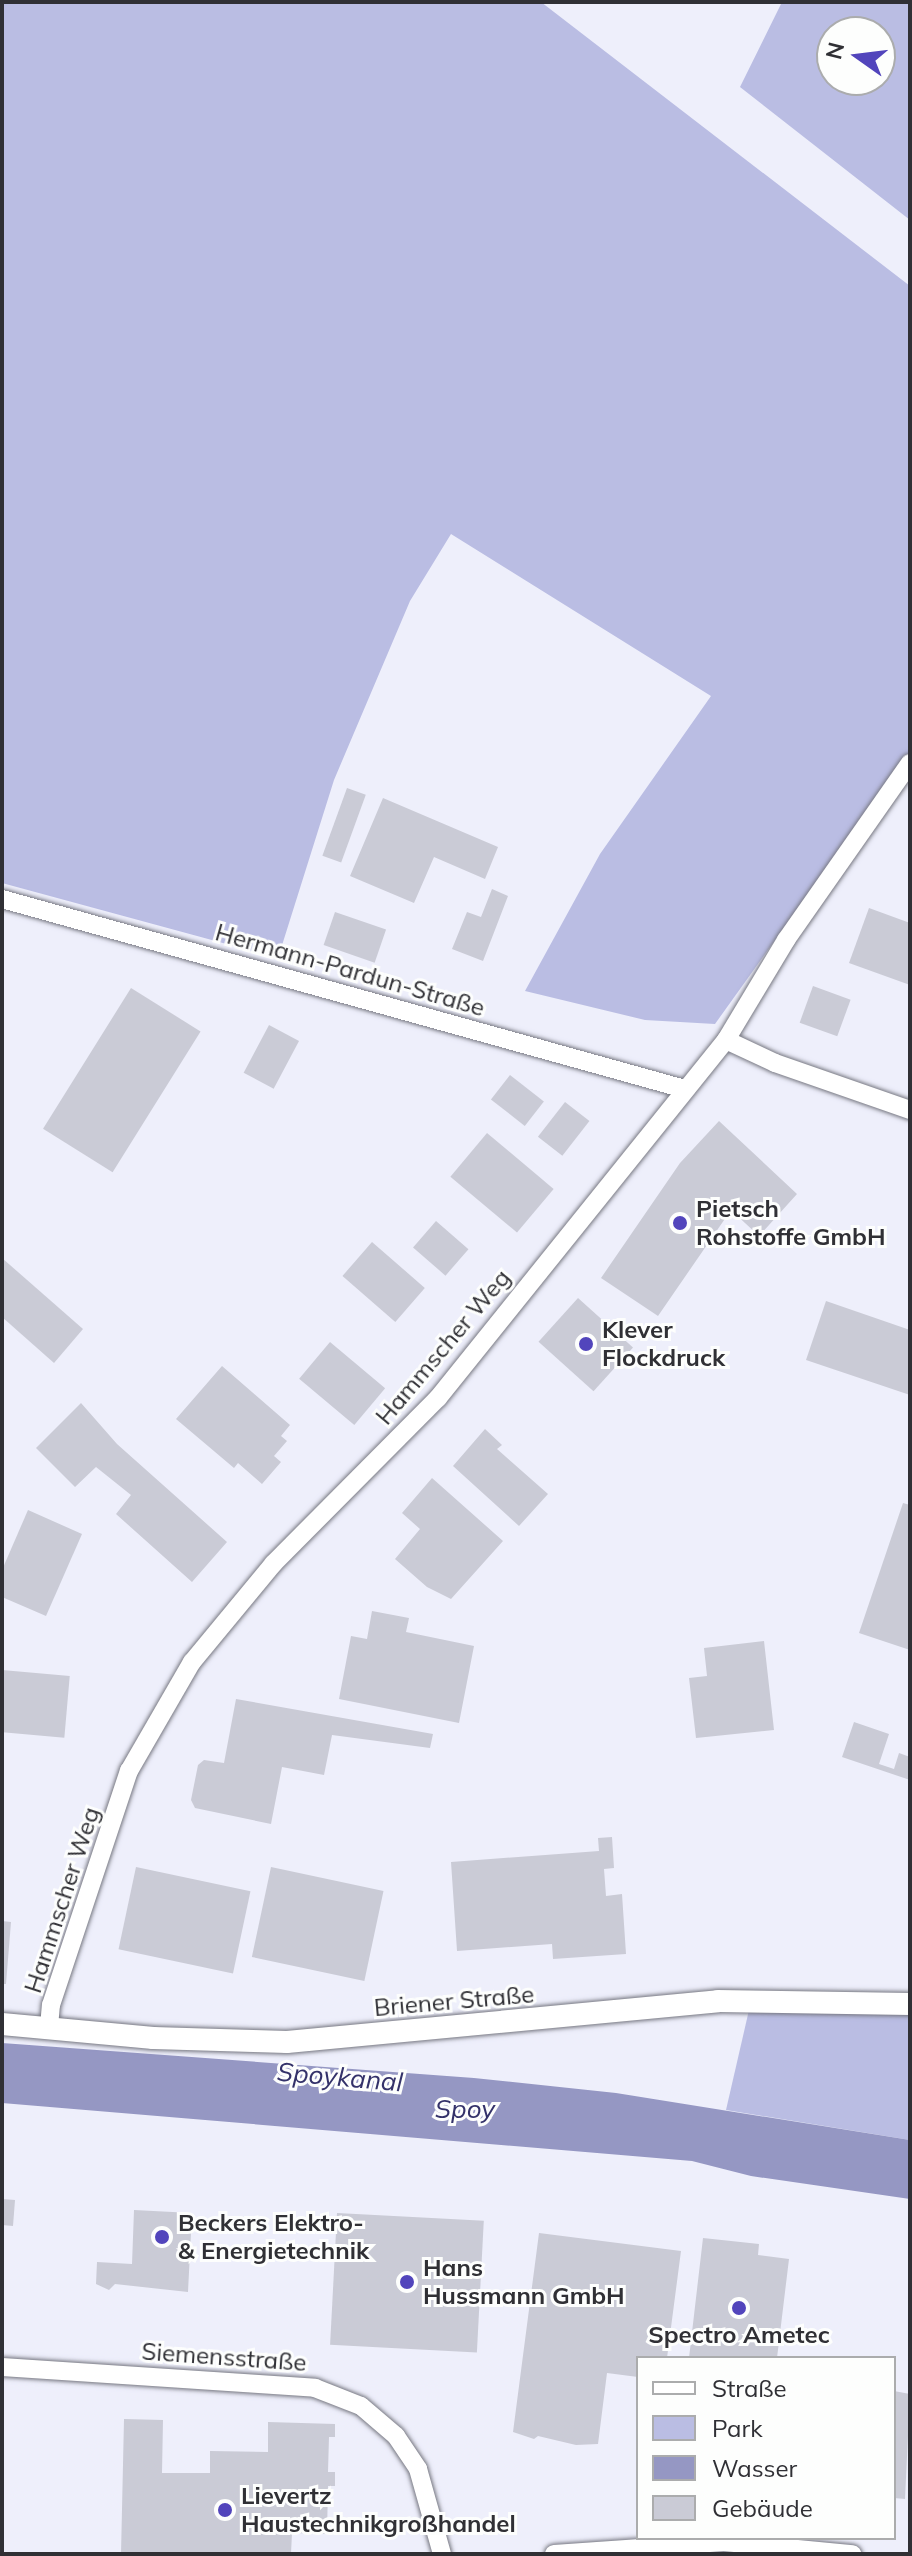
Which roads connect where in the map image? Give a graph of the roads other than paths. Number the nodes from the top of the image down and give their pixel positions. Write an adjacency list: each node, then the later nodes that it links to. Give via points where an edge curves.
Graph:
1 (910, 763): 3 (street, Hammscher Weg, via 786,940)
2 (2, 899): 4 (street, Hermann-Pardun-Straße)
3 (726, 1040): 4 (street, Hammscher Weg); 5 (street, via 775,1063)
4 (685, 1089): 8 (street, Hammscher Weg, via 438,1398 273,1564 192,1662 129,1771 51,2005)
5 (910, 1110)
6 (910, 2004): 8 (street, Briener Straße, via 718,2001 287,2042)
7 (2, 2024): 8 (street, Briener Straße)
8 (49, 2027)
9 (2, 2367): 10 (street, Siemensstraße, via 315,2388 361,2406 396,2436 418,2469)
10 (442, 2554)
11 (554, 2554): 12 (street, via 724,2542)
12 (852, 2554)

